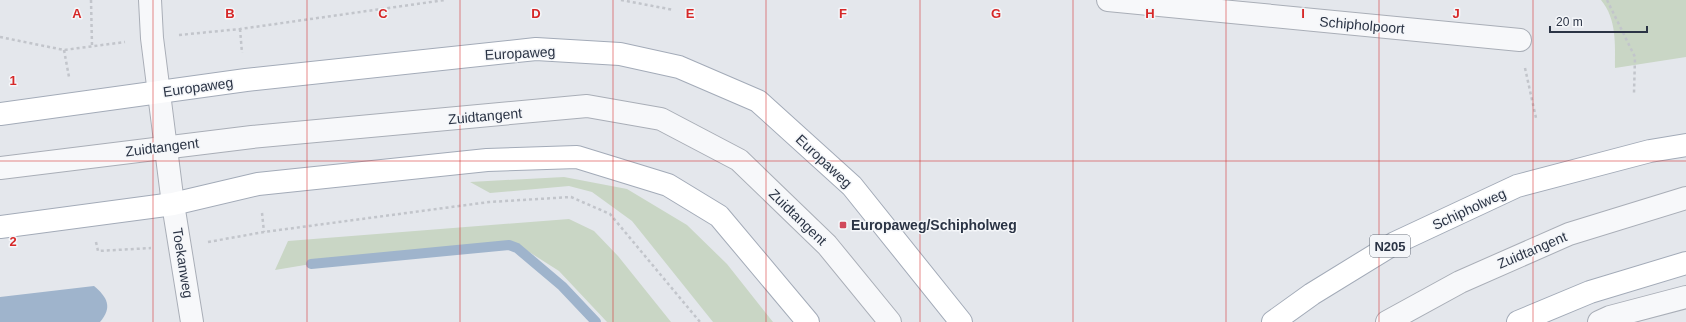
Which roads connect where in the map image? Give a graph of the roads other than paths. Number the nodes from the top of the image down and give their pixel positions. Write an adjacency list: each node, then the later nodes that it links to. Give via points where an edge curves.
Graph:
1 (150, 0): 4 (street)
2 (1108, 0): 3 (street, Schipholpoort)
3 (1520, 40)
4 (159, 93): 5 (main road, Europaweg); 7 (street, Toekanweg); 17 (main road, Europaweg, via 246,80 536,49 620,54 679,67 758,101 852,186)
5 (0, 114)
6 (1686, 145): 18 (main road, Schipholweg / N205, via 1650,151 1516,186 1395,243 1312,294)
7 (166, 147): 8 (street, Zuidtangent); 10 (street, Toekanweg); 16 (street, Zuidtangent, via 587,106 661,119 739,160 827,245)
8 (0, 168)
9 (1686, 198): 19 (street, Zuidtangent, via 1569,234 1460,282)
10 (173, 204): 11 (main road); 14 (street, Toekanweg); 15 (main road, via 258,184 487,160 577,157 668,185 719,216)
11 (0, 227)
12 (1686, 263): 20 (main road, via 1590,292)
13 (1686, 297): 21 (street)
14 (192, 322)
15 (808, 322)
16 (890, 322)
17 (961, 322)
18 (1273, 322)
19 (1387, 322)
20 (1518, 322)
21 (1598, 322)

